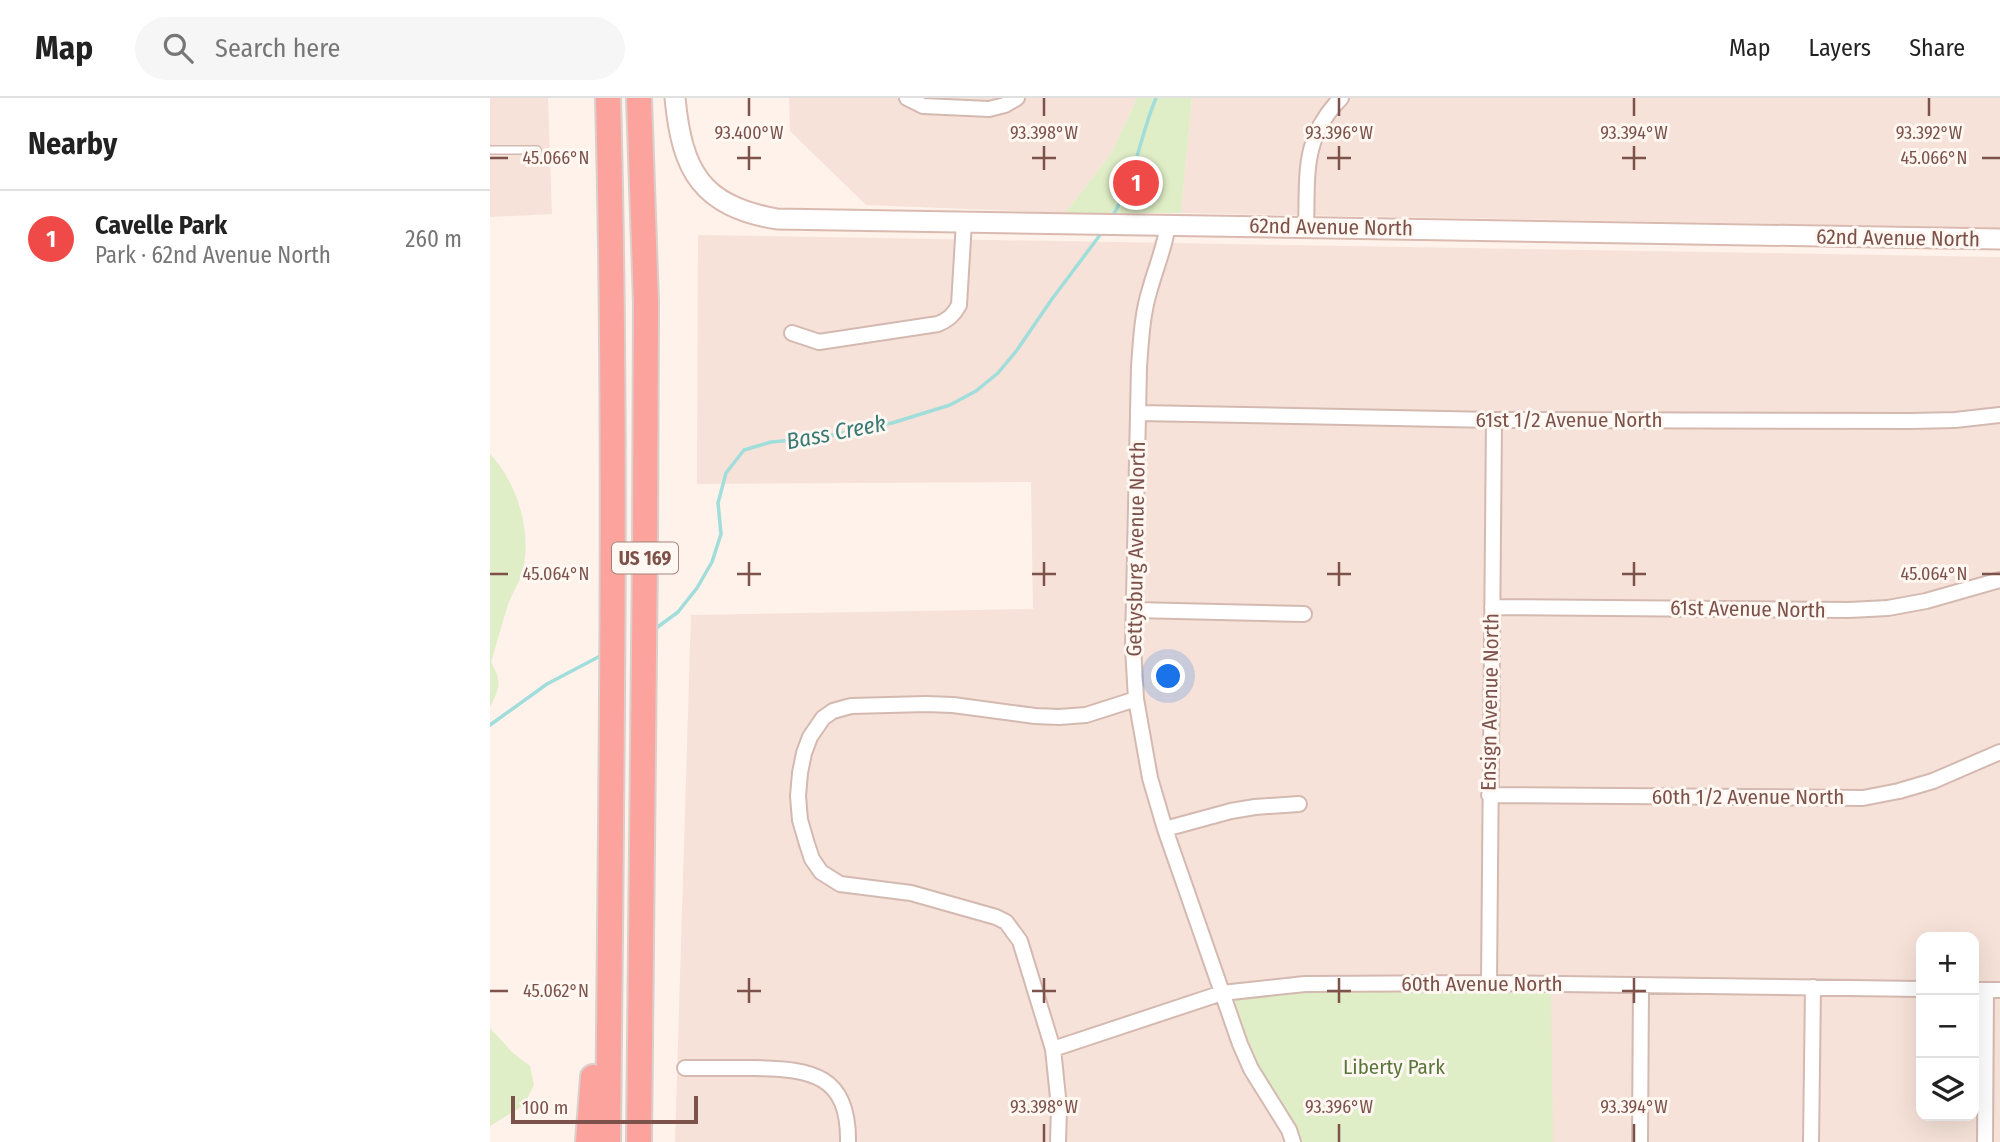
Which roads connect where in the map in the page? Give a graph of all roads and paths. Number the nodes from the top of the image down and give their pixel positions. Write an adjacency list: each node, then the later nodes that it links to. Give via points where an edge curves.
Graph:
1 (608, 98): 26 (highway, US 169, via 613,593)
2 (639, 98): 33 (highway, US 169, via 646,303)
3 (675, 98): 9 (street, 62nd Avenue North, via 687,158 696,174 722,202 740,210 777,219)
4 (907, 98): 5 (street, via 923,106 989,109)
5 (1017, 98)
6 (1340, 98): 11 (street, via 1313,139)
7 (490, 150): 8 (lane)
8 (537, 150)
9 (964, 222): 10 (street, 62nd Avenue North); 13 (street, via 959,305 947,320 819,342)
10 (1168, 224): 11 (street, 62nd Avenue North); 14 (street, Gettysburg Avenue North, via 1142,328)
11 (1306, 227): 12 (street, 62nd Avenue North)
12 (2000, 239)
13 (792, 332)
14 (1139, 413): 16 (street, 61st 1/2 Avenue North); 19 (street, Gettysburg Avenue North)
15 (2000, 415): 16 (street, 61st 1/2 Avenue North, via 1911,421)
16 (1494, 419): 18 (street, Ensign Avenue North)
17 (2000, 580): 18 (street, 61st Avenue North, via 1888,608)
18 (1492, 607): 23 (street, Ensign Avenue North)
19 (1135, 610): 20 (street); 21 (street, Gettysburg Avenue North)
20 (1304, 614)
21 (1136, 699): 25 (street, Gettysburg Avenue North, via 1150,778); 34 (street, via 1086,715 1059,717 926,704 851,706 823,718 804,753 797,796 800,820 811,859 821,872 840,884 911,893 1006,922 1020,941)
22 (2000, 752): 23 (street, 60th 1/2 Avenue North, via 1933,781 1863,798)
23 (1489, 795): 27 (street, Ensign Avenue North)
24 (1298, 804): 25 (street, via 1231,811)
25 (1165, 829): 32 (street, Gettysburg Avenue North)
26 (609, 941): 36 (highway); 37 (highway, US 169)
27 (1489, 984): 28 (street, 60th Avenue North); 32 (street, 60th Avenue North, via 1305,984)
28 (1641, 986): 29 (street, 60th Avenue North); 43 (street)
29 (1813, 987): 30 (street, 60th Avenue North); 44 (street)
30 (1916, 989)
31 (1987, 990): 45 (street)
32 (1222, 993): 34 (street, 60th Avenue North); 42 (street, Gettysburg Avenue North, via 1251,1069)
33 (641, 1018): 38 (highway, US 169); 39 (highway)
34 (1053, 1049): 41 (street)
35 (685, 1068): 40 (street, via 790,1068 812,1073 839,1096 846,1112)
36 (588, 1142)
37 (608, 1142)
38 (639, 1142)
39 (651, 1142)
40 (848, 1142)
41 (1058, 1142)
42 (1293, 1142)
43 (1640, 1142)
44 (1811, 1142)
45 (1985, 1142)

